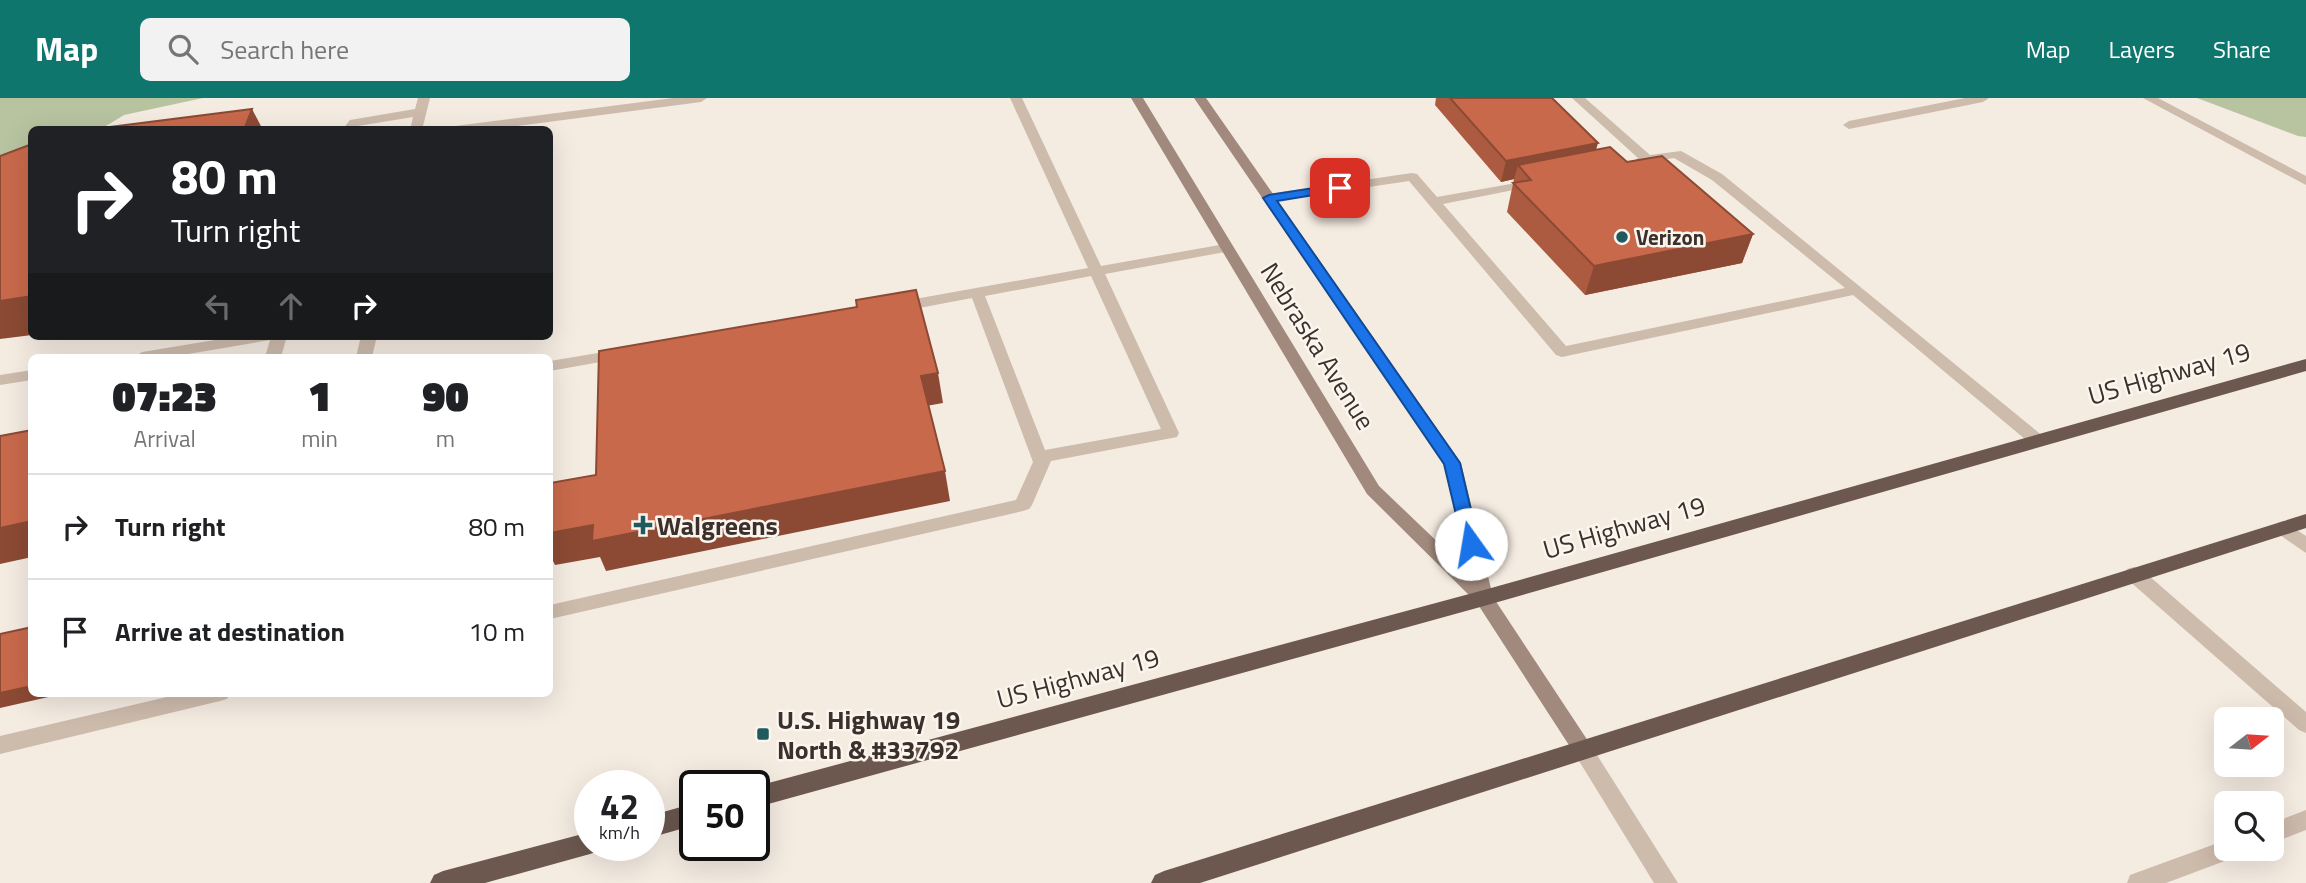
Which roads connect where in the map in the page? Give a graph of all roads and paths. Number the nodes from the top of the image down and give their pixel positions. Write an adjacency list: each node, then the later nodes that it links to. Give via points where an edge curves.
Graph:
1 (424, 98): 9 (street)
2 (701, 98): 13 (street)
3 (1016, 98): 21 (street)
4 (1137, 98): 20 (main road, Nebraska Avenue)
5 (1200, 98): 18 (main road, Nebraska Avenue)
6 (1578, 98): 14 (street)
7 (1983, 98): 10 (street)
8 (2149, 98): 17 (street)
9 (420, 112): 11 (street); 12 (street)
10 (1849, 125)
11 (351, 126)
12 (417, 126)
13 (486, 126)
14 (1648, 160): 15 (street); 22 (street, via 1676,155 1717,177)
15 (1621, 165)
16 (1554, 178): 19 (street)
17 (2306, 181)
18 (1269, 198): 19 (street, via 1412,177); 38 (main road, Nebraska Avenue, via 1452,463)
19 (1433, 202): 22 (street, via 1563,352)
20 (1225, 248): 21 (street); 38 (main road, Nebraska Avenue, via 1373,490)
21 (1096, 273): 23 (street); 33 (street, via 1171,433 1044,456)
22 (1856, 290): 32 (street)
23 (977, 293): 24 (street); 33 (street)
24 (878, 310)
25 (244, 340): 27 (street)
26 (642, 351): 29 (street)
27 (160, 354)
28 (2306, 365): 32 (highway, US Highway 19)
29 (553, 366)
30 (28, 376): 31 (street)
31 (0, 380)
32 (2038, 441): 38 (highway, US Highway 19)
33 (1041, 461): 39 (street, via 1023,505)
34 (2306, 521): 35 (highway)
35 (2283, 528): 36 (street); 37 (highway)
36 (2306, 546)
37 (2134, 573): 41 (street); 43 (highway)
38 (1483, 598): 43 (main road, Nebraska Avenue); 44 (highway, US Highway 19)
39 (553, 611)
40 (203, 697): 42 (street)
41 (2306, 724)
42 (0, 745)
43 (1583, 750): 50 (highway); 51 (street, Nebraska Avenue)
44 (770, 794)
45 (2306, 820): 46 (street)
46 (2284, 828)
47 (574, 847): 49 (highway)
48 (2214, 855): 52 (street)
49 (443, 883)
50 (1164, 883)
51 (1667, 883)
52 (2138, 883)

